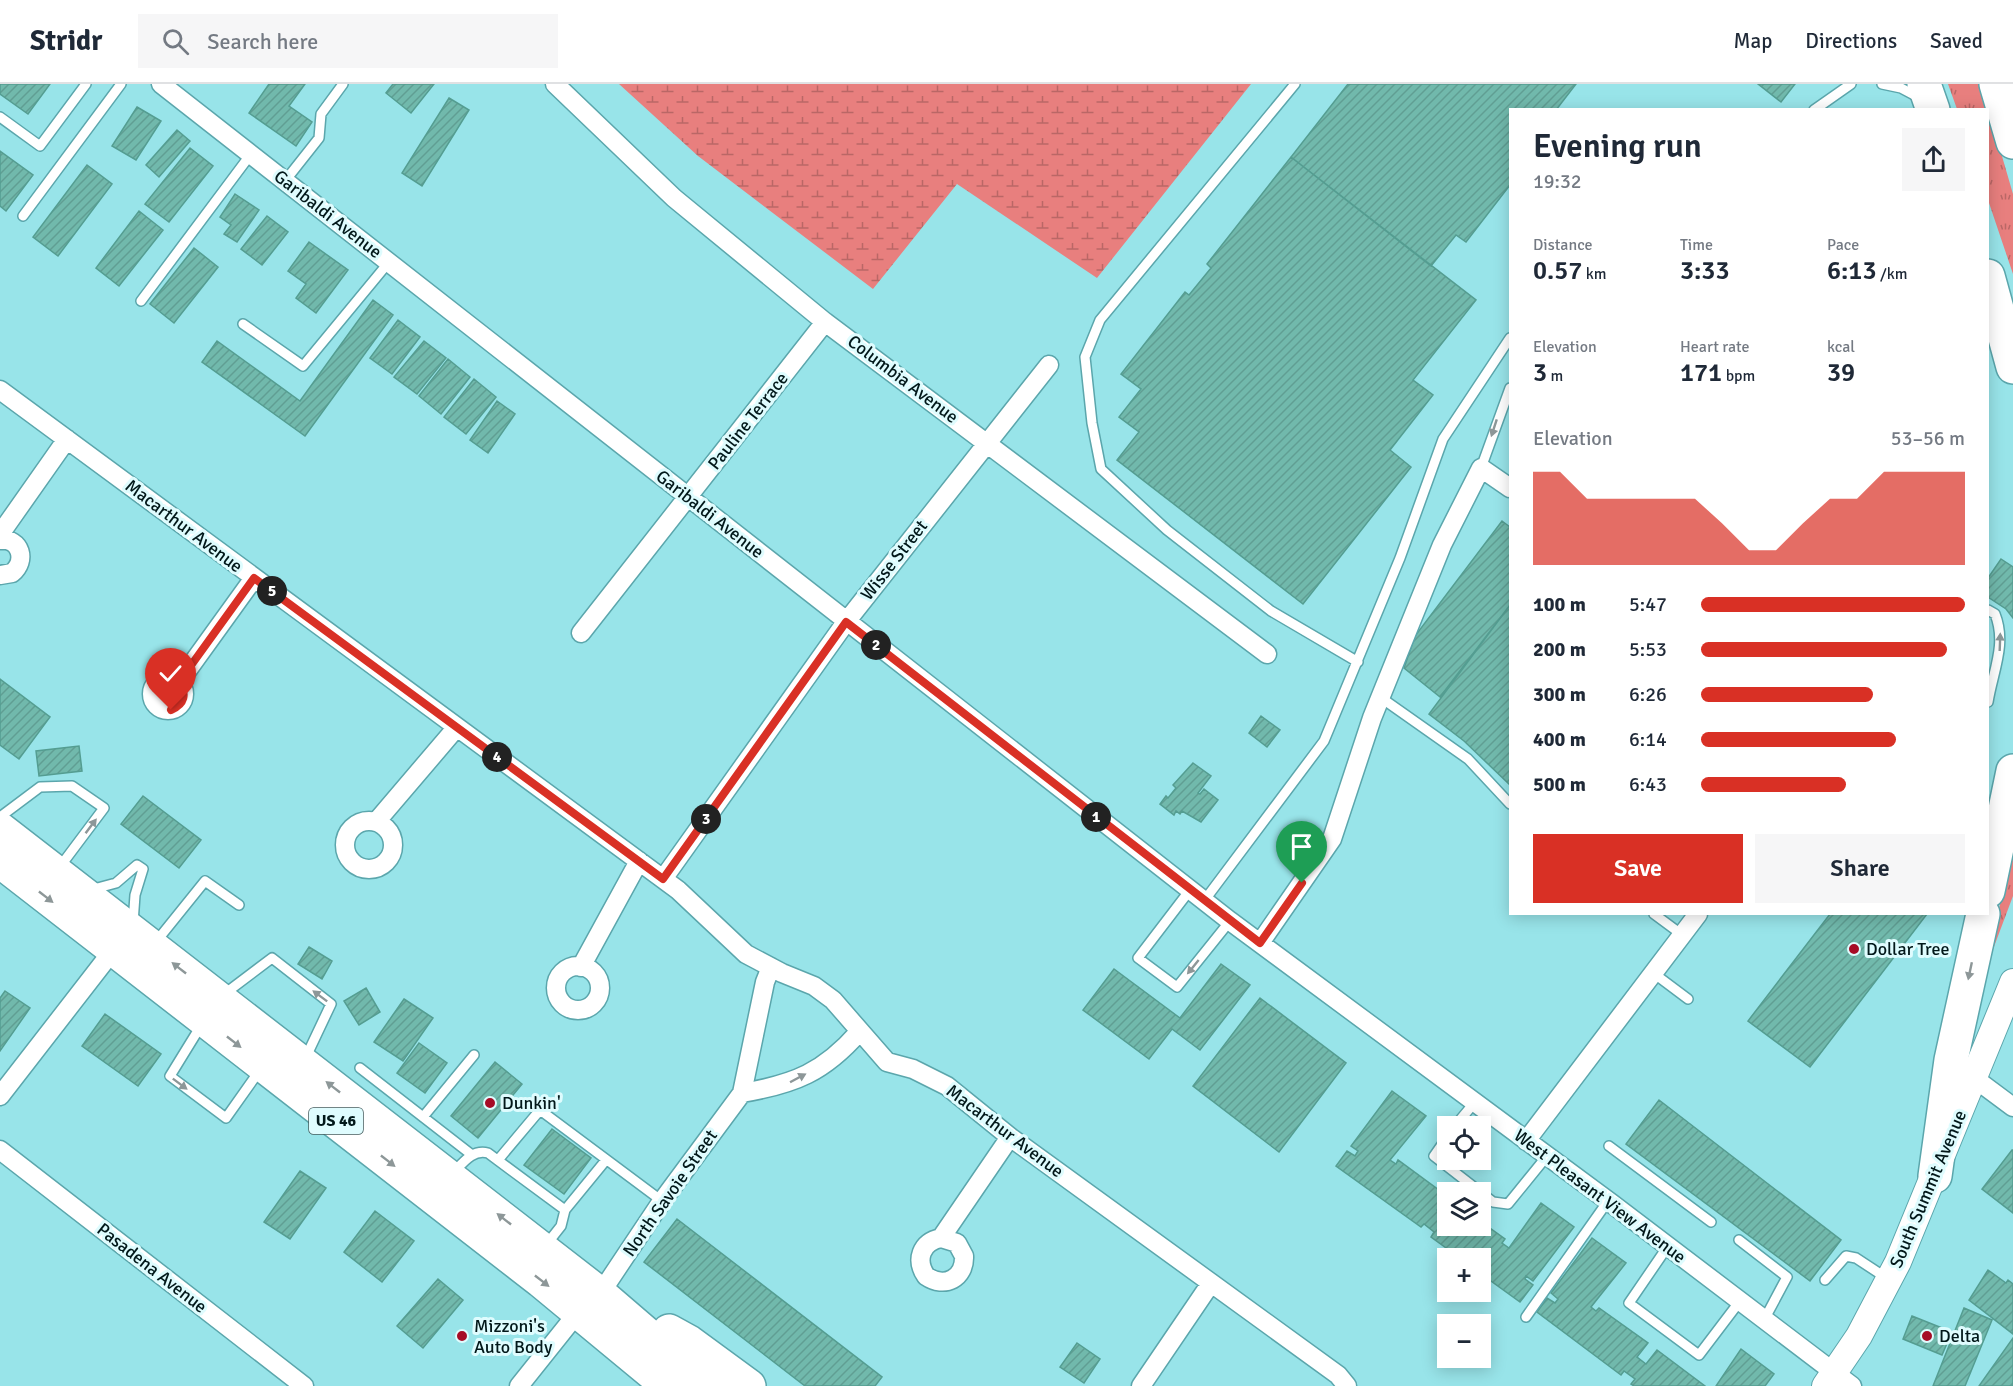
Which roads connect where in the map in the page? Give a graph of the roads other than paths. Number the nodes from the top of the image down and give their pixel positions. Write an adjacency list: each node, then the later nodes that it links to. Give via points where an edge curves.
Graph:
1 (86, 84): 12 (lane, via 40,146)
2 (121, 84): 16 (lane)
3 (161, 84): 14 (street, Garibaldi Avenue)
4 (343, 84): 15 (lane, via 321,114 319,138)
5 (555, 84): 21 (street, Columbia Avenue, via 674,198)
6 (1294, 84): 41 (lane, via 1100,320 1085,357 1092,423 1101,469 1167,530 1271,611)
7 (1881, 84): 10 (lane)
8 (1996, 84): 13 (highway)
9 (1847, 85): 11 (lane)
10 (1929, 99)
11 (1817, 108)
12 (0, 117)
13 (2013, 142)
14 (250, 154): 15 (street, Garibaldi Avenue); 20 (lane)
15 (285, 181): 17 (street, Garibaldi Avenue)
16 (23, 216)
17 (389, 262): 22 (lane, via 303,366); 33 (street, Garibaldi Avenue)
18 (1989, 279): 24 (highway)
19 (1989, 280): 26 (highway)
20 (141, 301)
21 (825, 322): 30 (street, Columbia Avenue); 33 (street, Pauline Terrace)
22 (243, 324)
23 (1509, 340): 41 (lane, via 1443,439)
24 (2013, 349)
25 (1049, 365): 30 (street, Wisse Street)
26 (2013, 368)
27 (0, 390): 29 (street, Macarthur Avenue)
28 (1509, 390): 31 (lane, one-way to 31)
29 (67, 439): 34 (street, via 3,530); 36 (street, Macarthur Avenue)
30 (988, 442): 38 (street, Wisse Street); 40 (street, Columbia Avenue)
31 (1481, 468): 32 (street); 44 (street, via 1443,545)
32 (1509, 487)
33 (688, 496): 38 (street, Garibaldi Avenue); 39 (street, Pauline Terrace)
34 (2, 540): 35 (street, via 16,545 21,557 17,569)
35 (0, 575)
36 (254, 578): 43 (street); 45 (street, Macarthur Avenue)
37 (1989, 611): 42 (lane, one-way to 37, via 2000,652 2001,629 1995,614)
38 (846, 622): 53 (street, Wisse Street); 56 (street, Garibaldi Avenue)
39 (581, 633)
40 (1267, 654)
41 (1358, 662): 57 (lane, via 1332,726 1314,756)
42 (1990, 678)
43 (179, 682)
44 (1380, 697): 47 (lane, via 1468,759); 65 (street, via 1332,839)
45 (457, 728): 49 (street); 52 (street, Macarthur Avenue)
46 (2013, 771): 55 (highway)
47 (1509, 803)
48 (0, 818): 54 (lane, one-way to 48, via 104,808 72,786 40,787)
49 (376, 822)
50 (0, 829): 54 (highway, US 46)
51 (0, 861): 64 (highway, US 46, one-way to 64)
52 (639, 861): 53 (street, Macarthur Avenue); 66 (street)
53 (663, 879): 67 (street, Macarthur Avenue, via 746,954)
54 (68, 882): 64 (highway, US 46); 64 (lane, via 116,883 137,865 143,869 135,894)
55 (1989, 886)
56 (1190, 890): 57 (street, Garibaldi Avenue); 62 (lane, one-way to 56, via 1177,987 1138,958)
57 (1204, 901): 62 (street, Garibaldi Avenue)
58 (239, 905): 64 (lane, via 205,881)
59 (1655, 915): 63 (lane)
60 (1697, 915): 63 (street)
61 (1983, 915): 93 (highway, one-way to 93, via 1951,1060)
62 (1230, 921): 65 (street, Garibaldi Avenue)
63 (1682, 934): 68 (street)
64 (133, 943): 71 (highway, US 46); 79 (street)
65 (1260, 943): 80 (street, West Pleasant View Avenue)
66 (581, 967)
67 (771, 967): 72 (street, Macarthur Avenue, via 814,986 833,1000); 78 (street, North Savoie Street)
68 (1652, 972): 70 (lane); 85 (street)
69 (2013, 982): 77 (street, South Summit Avenue)
70 (1688, 999)
71 (211, 1009): 74 (highway, US 46); 74 (lane, one-way to 71, via 331,1004 272,958); 75 (highway, US 46, one-way to 75); 75 (lane, one-way to 75, via 170,1077 226,1118)
72 (859, 1032): 78 (street, one-way to 72, via 782,1086 824,1066); 84 (street, Macarthur Avenue, via 887,1062 913,1069 947,1086)
73 (474, 1055): 83 (lane)
74 (302, 1064): 91 (highway, US 46, one-way to 74)
75 (263, 1065): 106 (highway, US 46, one-way to 106)
76 (360, 1068): 83 (lane)
77 (1974, 1078): 81 (street); 93 (street, South Summit Avenue)
78 (742, 1093): 94 (street, North Savoie Street)
79 (0, 1096)
80 (1474, 1102): 82 (lane); 85 (street, West Pleasant View Avenue)
81 (2013, 1107)
82 (1463, 1116)
83 (423, 1117): 91 (lane)
84 (1010, 1137): 98 (street); 104 (street, Macarthur Avenue)
85 (1526, 1141): 88 (street, West Pleasant View Avenue)
86 (1609, 1146): 97 (lane)
87 (0, 1150): 110 (street, Pasadena Avenue)
88 (1547, 1156): 92 (lane, via 1508,1204 1493,1202); 95 (street, West Pleasant View Avenue)
89 (498, 1160): 90 (lane, via 540,1110); 91 (lane, via 480,1151); 96 (lane)
90 (606, 1160): 94 (lane); 96 (lane)
91 (460, 1166): 101 (highway, US 46, one-way to 91)
92 (1452, 1170)
93 (1935, 1176): 102 (street, South Summit Avenue)
94 (662, 1201): 106 (street, North Savoie Street)
95 (1608, 1201): 100 (street, West Pleasant View Avenue); 107 (lane)
96 (564, 1210): 101 (lane, via 561,1226)
97 (1712, 1222)
98 (941, 1238)
99 (1738, 1240): 108 (lane, via 1787,1277)
100 (1668, 1246): 105 (street, West Pleasant View Avenue); 105 (lane, via 1629,1303 1699,1355)
101 (543, 1250): 106 (highway, US 46)
102 (1889, 1279): 103 (lane, via 1846,1256); 109 (street, South Summit Avenue)
103 (1825, 1280)
104 (1211, 1283): 115 (street); 116 (street, Macarthur Avenue, via 1338,1375)
105 (1740, 1301): 108 (street, West Pleasant View Avenue)
106 (590, 1302): 111 (street, North Savoie Street); 112 (highway, US 46); 113 (highway, US 46); 114 (highway, via 689,1342)
107 (1526, 1317)
108 (1764, 1320): 109 (street, West Pleasant View Avenue)
109 (1836, 1382)
110 (304, 1386)
111 (519, 1386)
112 (668, 1386)
113 (707, 1386)
114 (748, 1386)
115 (1141, 1386)
116 (1347, 1386)

